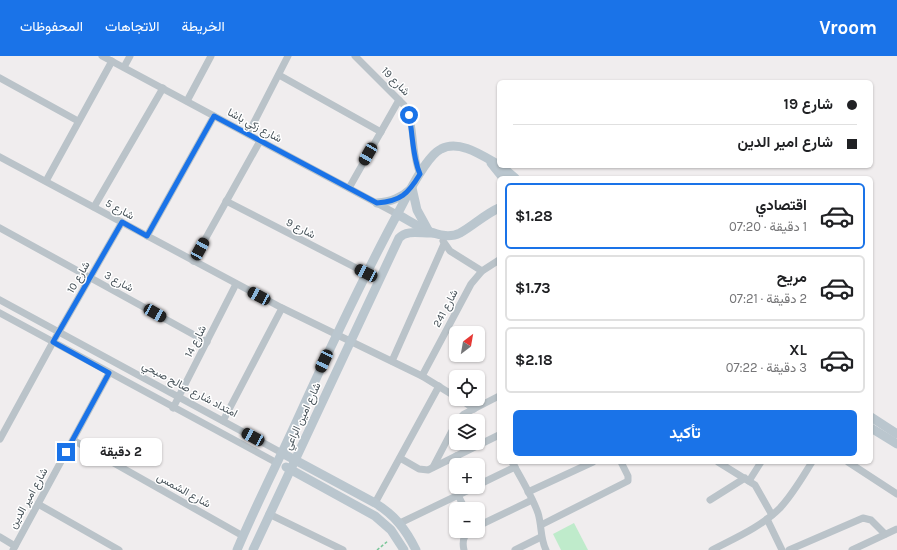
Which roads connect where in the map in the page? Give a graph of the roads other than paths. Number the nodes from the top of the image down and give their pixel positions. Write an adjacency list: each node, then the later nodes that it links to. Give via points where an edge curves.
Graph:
1 (102, 56): 6 (street, شارع زكي باشا)
2 (130, 56): 7 (street)
3 (212, 56): 12 (street)
4 (288, 56): 8 (street)
5 (355, 56): 11 (street, شارع 19)
6 (112, 61): 7 (street, شارع زكي باشا); 14 (street)
7 (124, 67): 10 (street, شارع زكي باشا)
8 (279, 75): 15 (street); 16 (street)
9 (0, 78): 14 (street)
10 (162, 88): 12 (street, شارع زكي باشا); 30 (street)
11 (399, 100): 15 (street); 22 (street, شارع 19, via 409,115 415,160)
12 (187, 101): 13 (street, شارع زكي باشا)
13 (214, 116): 16 (street, شارع زكي باشا); 35 (street)
14 (78, 121): 25 (street)
15 (381, 132): 26 (street)
16 (248, 134): 17 (street, شارع زكي باشا)
17 (260, 141): 26 (street, شارع زكي باشا); 28 (street)
18 (0, 156): 25 (street, شارع 5)
19 (484, 157): 20 (street, شارع امين الراعي); 22 (street, شارع امين الراعي, via 459,145 448,146 439,149); 23 (street)
20 (497, 164)
21 (502, 168): 24 (street, شارع امين الراعي)
22 (420, 174): 27 (street, شارع امين الراعي)
23 (502, 176)
24 (512, 176)
25 (46, 181): 30 (street, شارع 5)
26 (349, 188): 29 (street, شارع زكي باشا)
27 (412, 188): 29 (street, via 396,199); 32 (street, شارع امين الراعي); 36 (street, via 417,210)
28 (226, 201): 37 (street); 40 (street, شارع 9)
29 (377, 203): 32 (street, شارع زكي باشا)
30 (94, 207): 33 (street, شارع 5)
31 (497, 208): 36 (street, شارع امين الراعي, via 459,233)
32 (397, 214): 36 (street); 40 (street, شارع امين الراعي)
33 (122, 222): 35 (street, شارع 5); 41 (street, شارع 10)
34 (0, 228): 41 (street, شارع 3)
35 (147, 236): 37 (street, شارع 5)
36 (437, 236): 39 (street, via 454,254); 50 (street, شارع امين الراعي, via 408,232 399,238); 51 (street)
37 (193, 261): 42 (street, شارع 5)
38 (497, 261): 39 (street, شارع 241)
39 (482, 271): 53 (street, شارع 241, via 470,284)
40 (366, 273): 47 (street, شارع امين الراعي)
41 (90, 278): 46 (street, شارع 10); 49 (street, شارع 3)
42 (236, 284): 44 (street, شارع 5); 49 (street, شارع 14)
43 (0, 300): 46 (street, امتداد شارع صالح صبحي)
44 (282, 308): 47 (street, شارع 5); 63 (street)
45 (0, 313): 48 (street)
46 (59, 332): 48 (street, شارع 10); 56 (street, امتداد شارع صالح صبحي)
47 (337, 335): 50 (street, شارع 5); 71 (street, شارع امين الراعي)
48 (53, 342): 52 (street); 68 (street, شارع 10)
49 (207, 342): 56 (street, شارع 14)
50 (350, 342): 51 (street, شارع 5); 74 (street, شارع امين الراعي)
51 (392, 361): 53 (street, شارع 5)
52 (109, 373): 59 (street); 69 (street, شارع امير الدين)
53 (422, 376): 54 (street, شارع 5)
54 (439, 386): 55 (street, شارع 5); 73 (street)
55 (449, 392)
56 (179, 397): 59 (street, شارع 14); 63 (street, امتداد شارع صالح صبحي)
57 (497, 397): 60 (street)
58 (470, 406): 60 (street)
59 (173, 408): 75 (street)
60 (474, 409): 61 (street)
61 (464, 414)
62 (873, 419): 65 (street)
63 (222, 421): 71 (street, امتداد شارع صالح صبحي)
64 (873, 429): 70 (street)
65 (897, 434)
66 (497, 436): 72 (street)
67 (449, 437): 83 (street)
68 (0, 439)
69 (73, 440): 94 (street, شارع امير الدين); 102 (street, شارع الشمس)
70 (897, 444)
71 (282, 453): 74 (street, امتداد شارع صالح صبحي); 75 (street, شارع امين الراعي)
72 (456, 456): 83 (street)
73 (400, 458): 83 (street, via 419,469 428,470); 93 (street)
74 (295, 460): 84 (street, شارع امين الراعي); 93 (street, امتداد شارع صالح صبحي)
75 (277, 463): 84 (street); 102 (street, شارع امين الراعي)
76 (584, 464): 87 (street)
77 (622, 464): 99 (street, via 628,481)
78 (722, 464): 85 (street)
79 (759, 464): 85 (street)
80 (811, 464): 96 (street, via 790,496)
81 (851, 464): 88 (street)
82 (514, 465): 86 (street); 87 (street)
83 (433, 467)
84 (290, 470): 95 (street, شارع امين الراعي); 111 (street, via 385,523)
85 (747, 480): 91 (street); 96 (street, via 758,491)
86 (485, 481)
87 (528, 492): 90 (street)
88 (897, 494)
89 (458, 495): 92 (street); 97 (street)
90 (532, 500): 98 (street); 99 (street)
91 (710, 500)
92 (462, 502)
93 (376, 503): 97 (street, امتداد شارع صالح صبحي)
94 (38, 504): 106 (street, شارع امير الدين); 107 (street)
95 (269, 514): 109 (street, شارع امين الراعي); 110 (street)
96 (769, 517): 116 (street); 117 (street)
97 (400, 523): 112 (street, امتداد شارع صالح صبحي)
98 (485, 523)
99 (541, 525): 104 (street)
100 (897, 530): 101 (street)
101 (885, 534): 118 (street, via 871,520 863,518); 119 (street)
102 (243, 536): 108 (street, شارع امين الراعي)
103 (0, 537): 106 (street)
104 (541, 537): 114 (street); 115 (street)
105 (464, 538): 113 (street)
106 (14, 548)
107 (119, 550)
108 (237, 550)
109 (253, 550)
110 (344, 550)
111 (404, 550)
112 (416, 550)
113 (464, 550)
114 (515, 550)
115 (546, 550)
116 (712, 550)
117 (782, 550)
118 (789, 550)
119 (852, 550)

